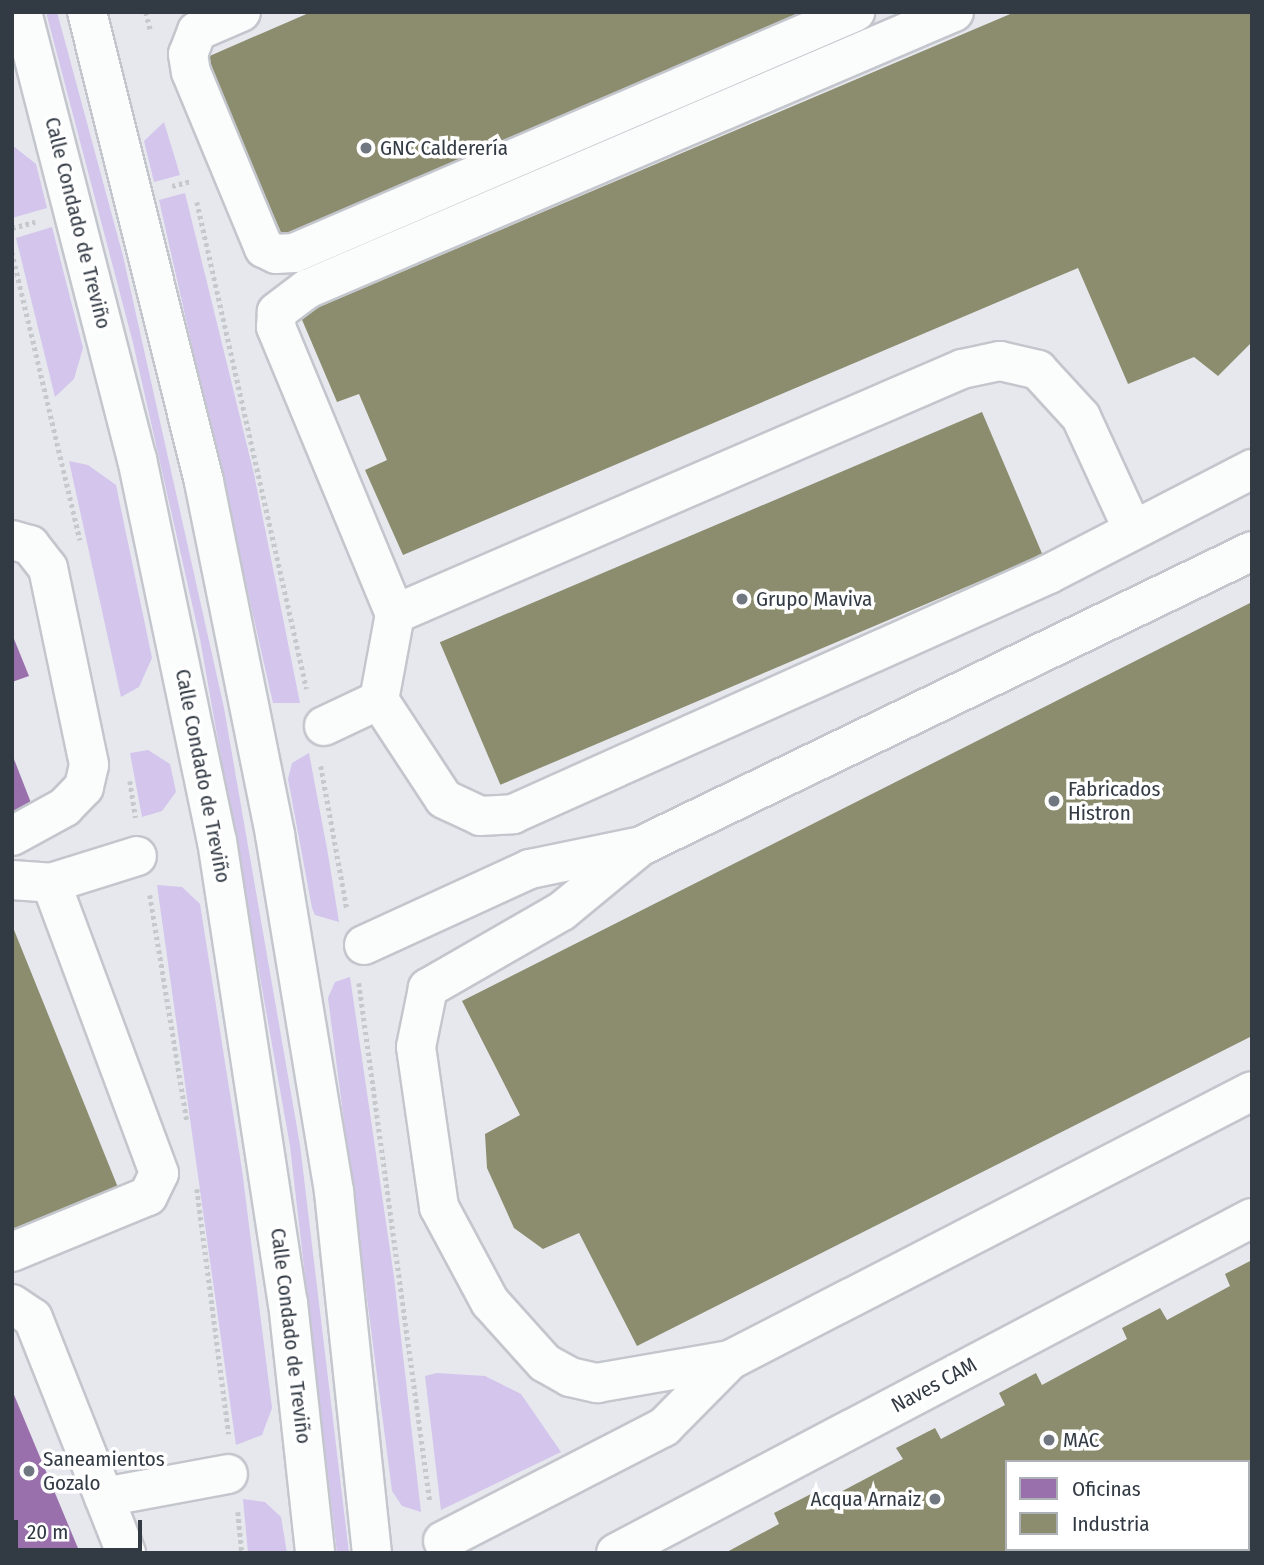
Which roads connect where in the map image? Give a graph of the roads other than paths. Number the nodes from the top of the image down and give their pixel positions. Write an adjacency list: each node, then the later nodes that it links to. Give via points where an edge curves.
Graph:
1 (22, 12): 28 (street, Calle Condado de Treviño, via 128,424 215,828 288,1303)
2 (87, 12): 29 (street, via 204,482 279,857 334,1192)
3 (241, 12): 4 (street, via 197,31 182,75 264,248 294,253)
4 (855, 12)
5 (954, 12): 10 (street, via 286,300 276,327)
6 (1252, 469): 7 (street)
7 (1132, 528): 10 (street, via 1081,416 1038,370 1000,361 962,369); 11 (street, via 1049,574 494,819 460,811 444,799)
8 (12, 540): 13 (street, via 30,545 48,568 98,730 84,787 39,826)
9 (1252, 551): 14 (street)
10 (395, 614): 11 (street)
11 (379, 699): 12 (street)
12 (317, 728)
13 (12, 836)
14 (641, 846): 18 (street, via 530,869); 23 (street, via 562,911 428,988 416,1047 439,1208 490,1302 545,1363 570,1377 597,1382)
15 (137, 856): 17 (street)
16 (12, 880): 17 (street)
17 (51, 883): 21 (street, via 159,1173 148,1196)
18 (357, 947)
19 (1252, 1091): 23 (street)
20 (1252, 1218): 30 (street, Naves CAM)
21 (12, 1252)
22 (12, 1304): 25 (street, via 33,1318)
23 (730, 1360): 26 (street, via 664,1427)
24 (228, 1474): 25 (street)
25 (104, 1497): 27 (street)
26 (438, 1528)
27 (126, 1553)
28 (315, 1553)
29 (372, 1553)
30 (616, 1553)

